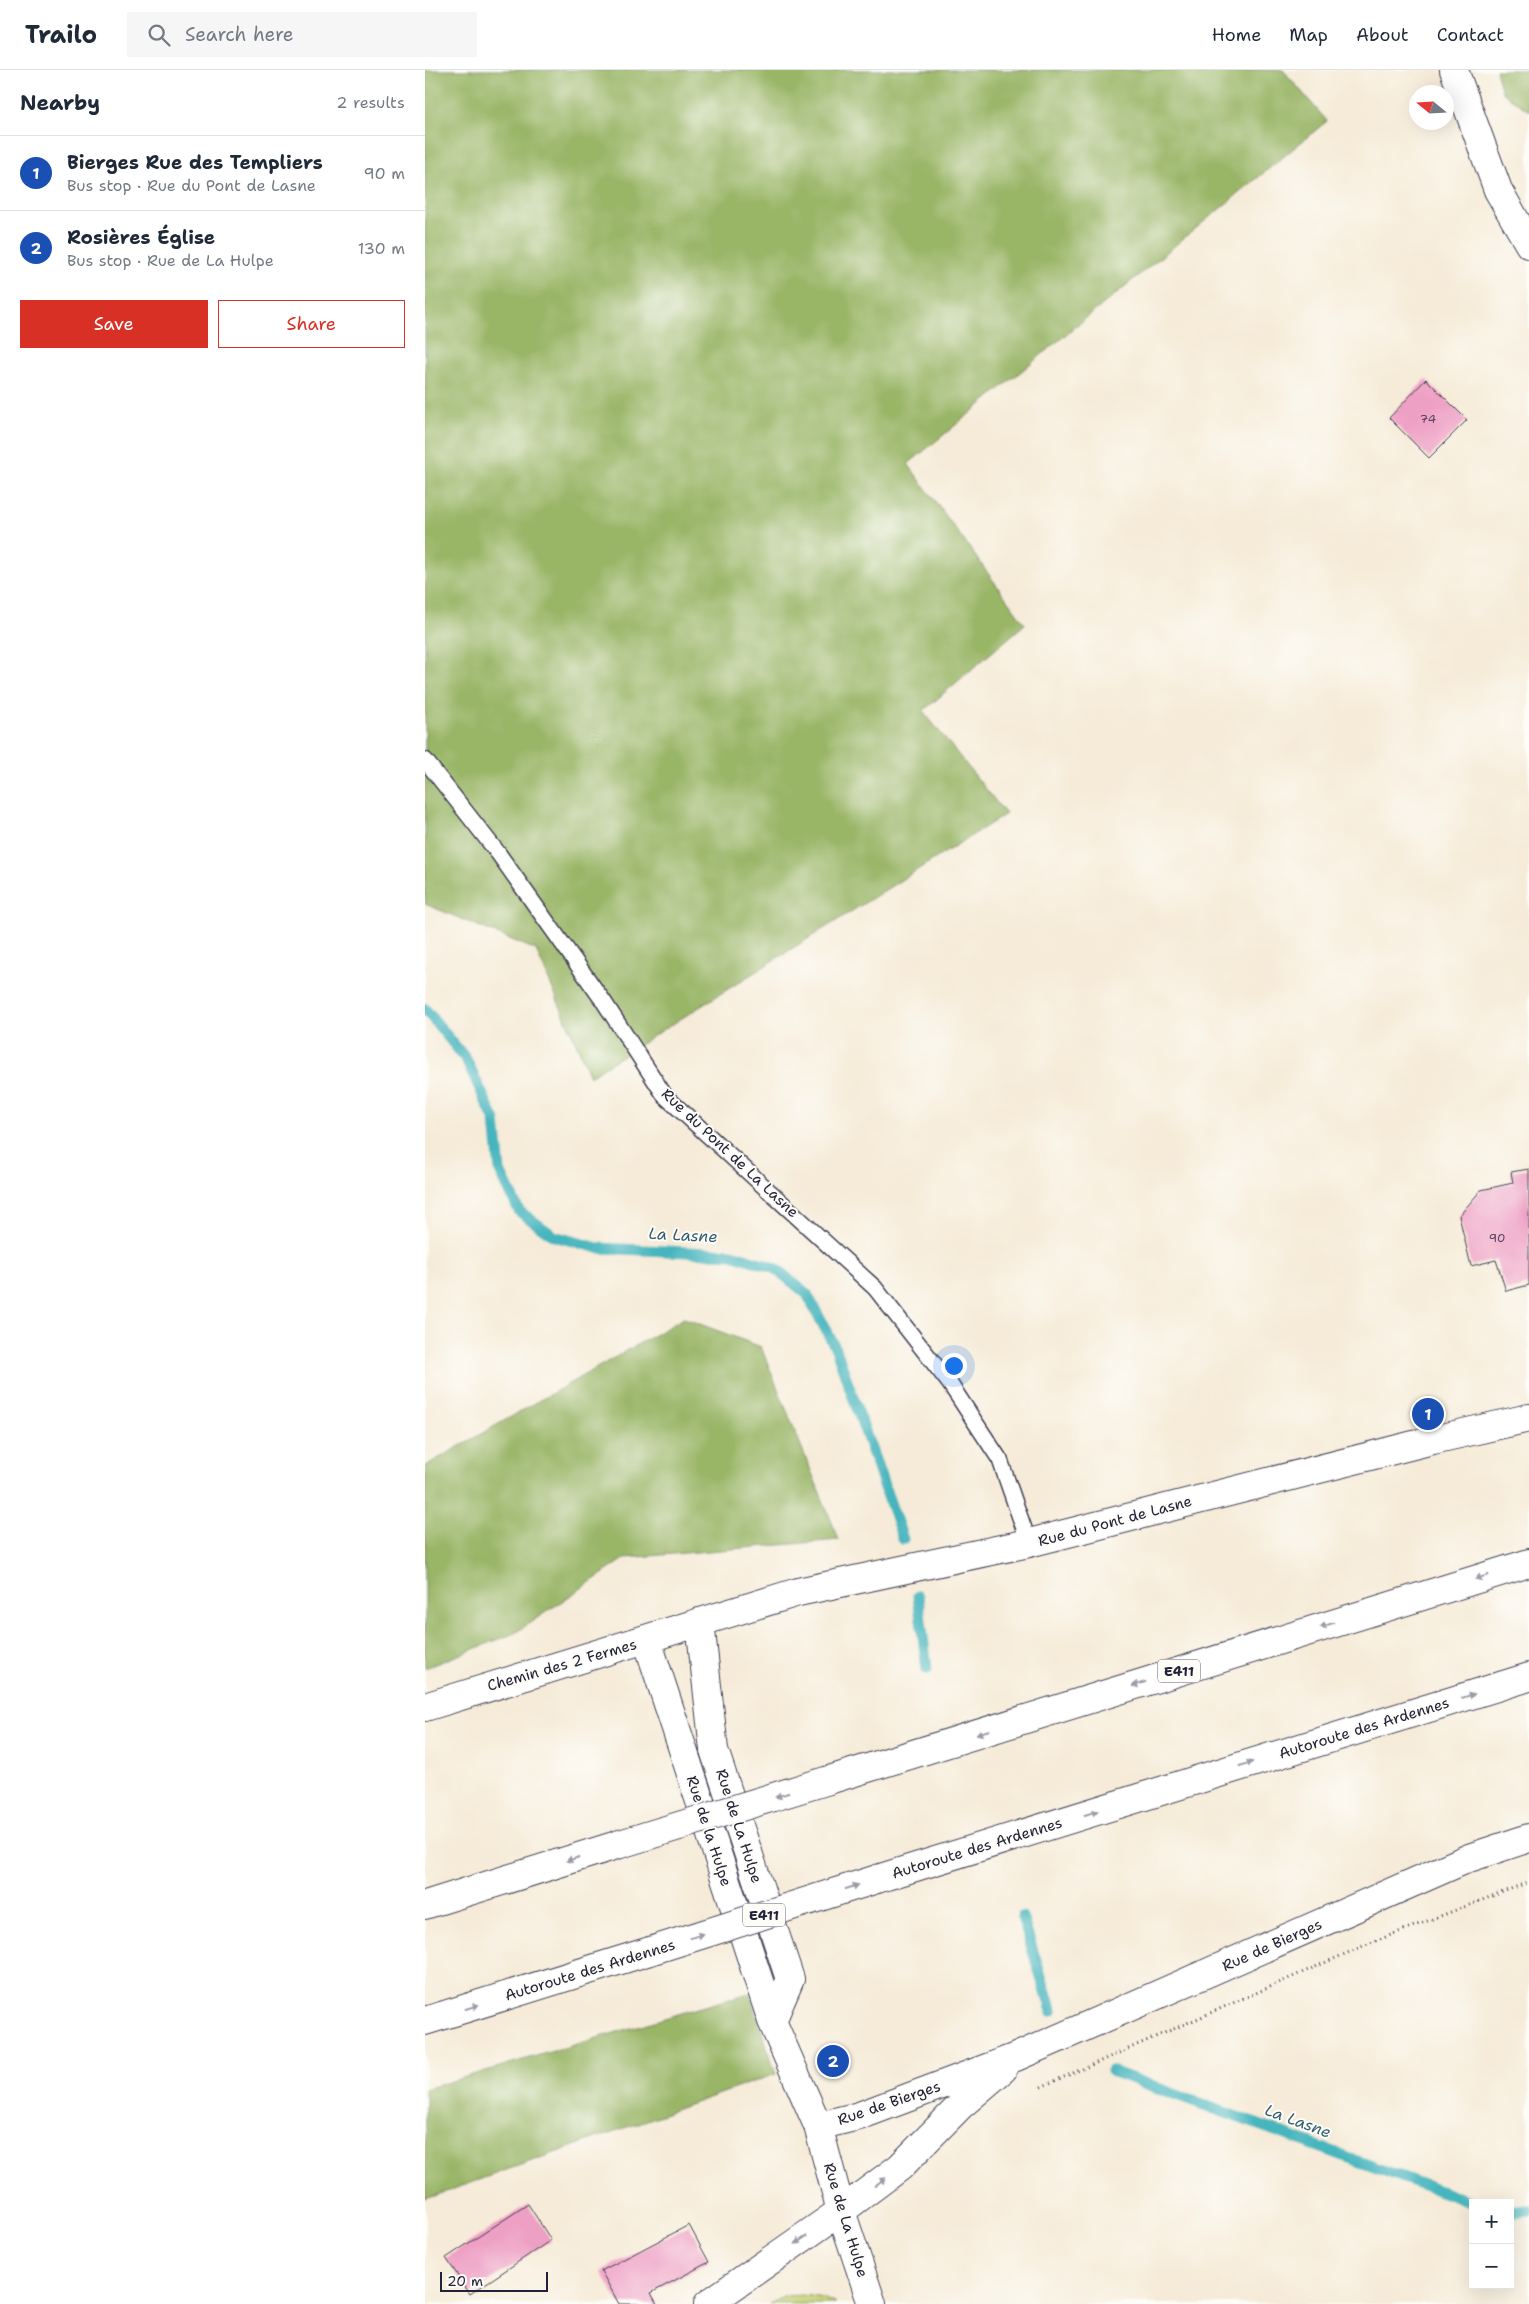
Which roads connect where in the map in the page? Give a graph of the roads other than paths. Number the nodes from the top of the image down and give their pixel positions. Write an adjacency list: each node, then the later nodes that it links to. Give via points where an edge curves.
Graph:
1 (1454, 70): 2 (main road, via 1498,190)
2 (1529, 244)
3 (425, 760): 5 (lane, Rue du Pont de La Lasne, via 498,853 604,1002 665,1096 875,1288 950,1384 1000,1460)
4 (1529, 1418): 5 (main road, Rue du Pont de Lasne)
5 (1029, 1543): 7 (main road, Rue du Pont de Lasne, via 798,1592)
6 (1529, 1563): 12 (main road, E411, one-way to 12, bridge)
7 (700, 1622): 8 (main road, Chemin des 2 Fermes); 14 (main road, Rue de La Hulpe, via 714,1750 790,1979)
8 (647, 1640): 10 (main road, Chemin des 2 Fermes); 14 (main road, Rue de la Hulpe)
9 (1529, 1677): 13 (main road, Autoroute des Ardennes / E411, one-way to 9, bridge)
10 (425, 1707)
11 (1529, 1838): 15 (main road, Rue de Bierges, via 1469,1858)
12 (425, 1906)
13 (425, 2021)
14 (772, 2022): 16 (main road, Rue de La Hulpe)
15 (1016, 2058): 16 (main road, Rue de Bierges, via 859,2116); 17 (main road, Rue de Bierges, one-way to 15, via 900,2167 961,2105)
16 (818, 2126): 17 (main road, Rue de La Hulpe)
17 (841, 2211): 18 (main road, Rue de Bierges, one-way to 18); 19 (main road, Rue de La Hulpe)
18 (708, 2304)
19 (873, 2304)

